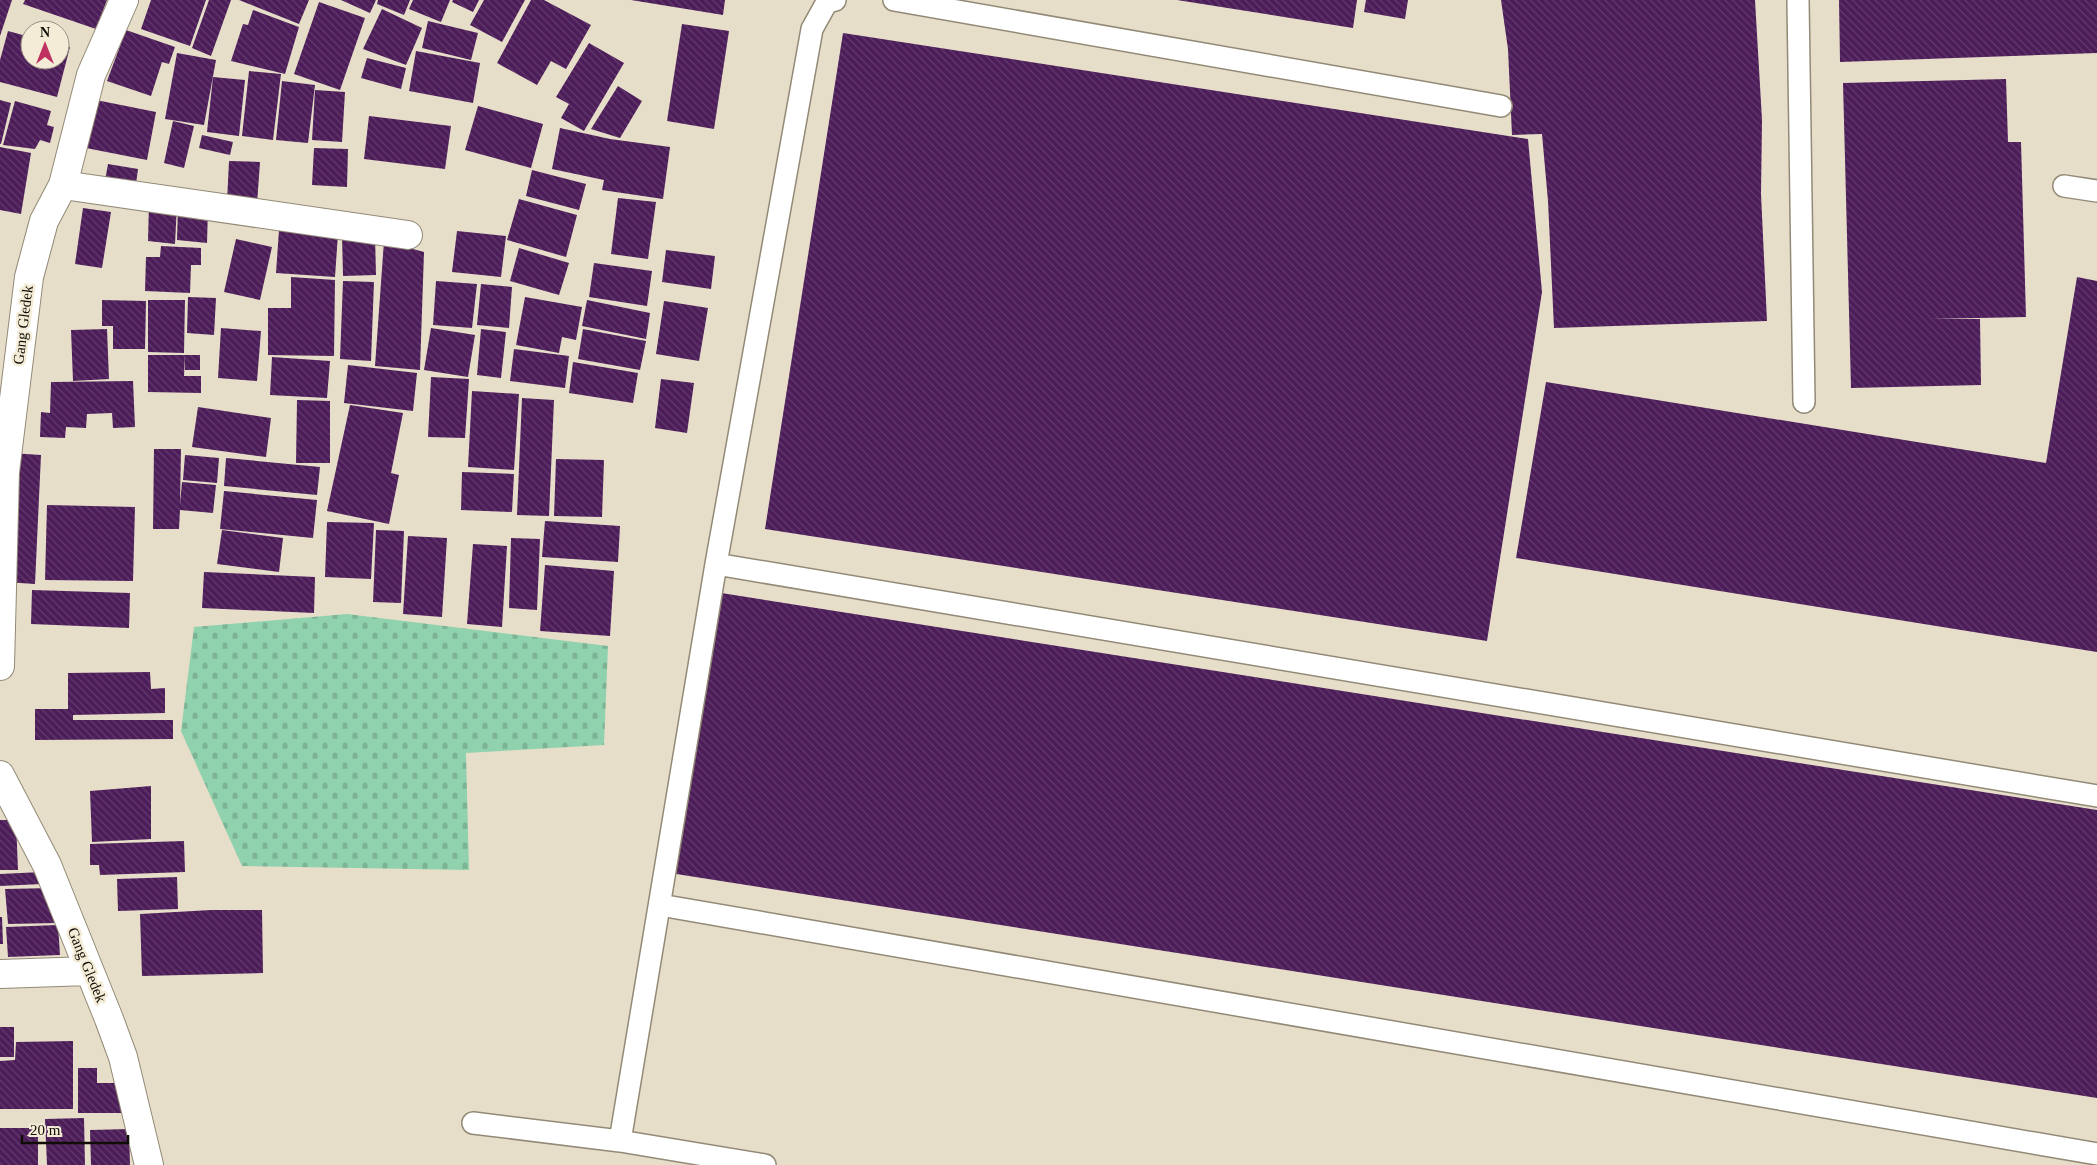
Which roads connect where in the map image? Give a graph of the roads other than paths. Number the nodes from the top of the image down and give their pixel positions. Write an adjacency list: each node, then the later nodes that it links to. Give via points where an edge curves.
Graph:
1 (124, 0): 6 (street, Gang Gledek, via 91,75)
2 (835, 0): 11 (lane, via 828,2 812,29)
3 (894, 0): 5 (lane)
4 (1798, 0): 10 (lane)
5 (1502, 106)
6 (63, 185): 9 (street); 12 (street, Gang Gledek, via 44,221 29,277 21,326 5,472)
7 (2064, 186): 8 (lane)
8 (2097, 191)
9 (408, 236)
10 (1804, 402)
11 (716, 564): 14 (lane); 15 (lane)
12 (0, 666)
13 (0, 775): 16 (street, Gang Gledek, via 47,865)
14 (2097, 796)
15 (660, 905): 19 (lane); 20 (lane)
16 (89, 971): 17 (street); 21 (street, Gang Gledek, via 123,1058)
17 (0, 974)
18 (473, 1123): 19 (lane)
19 (620, 1141): 22 (lane)
20 (2097, 1154)
21 (149, 1165)
22 (764, 1165)

